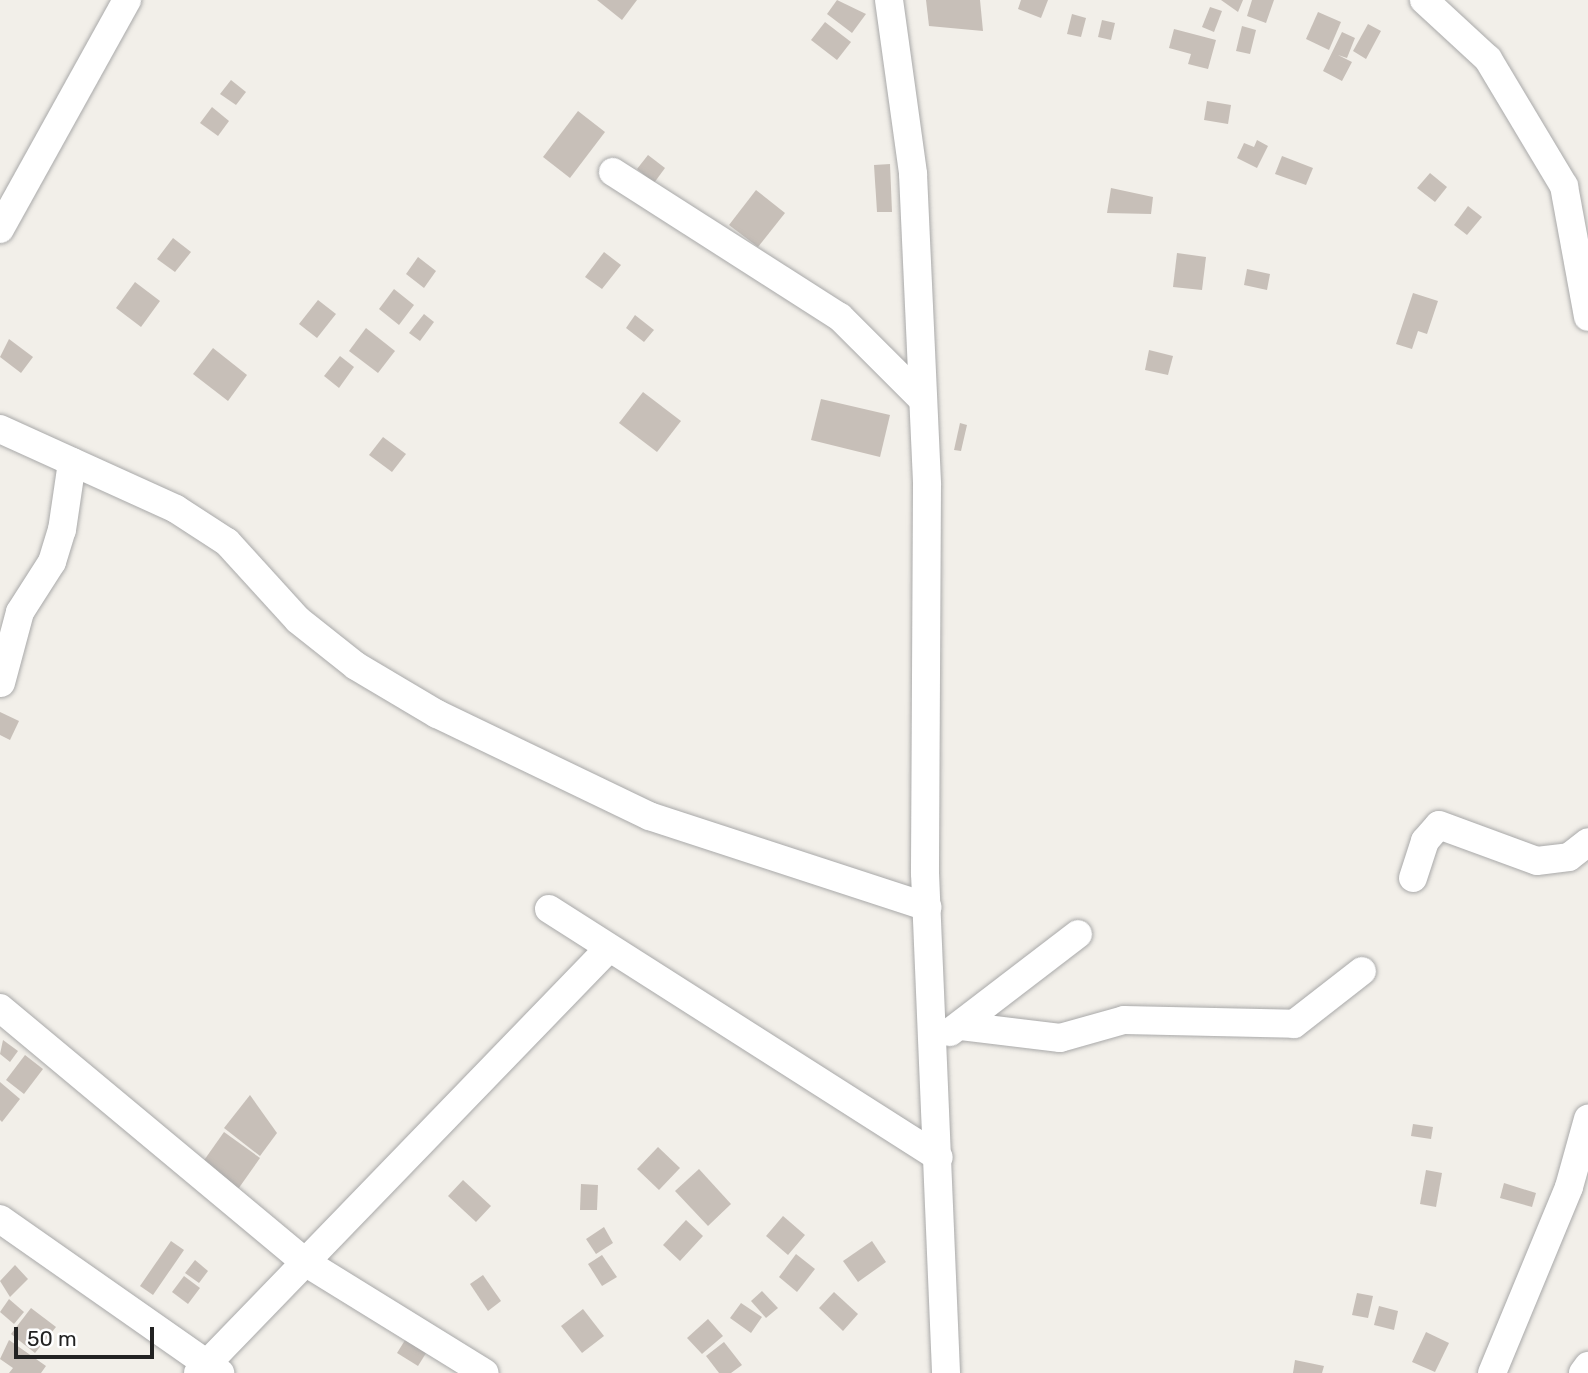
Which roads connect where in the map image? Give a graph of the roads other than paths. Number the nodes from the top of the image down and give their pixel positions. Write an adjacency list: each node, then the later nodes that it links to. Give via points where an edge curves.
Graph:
1 (127, 0): 5 (street)
2 (889, 0): 7 (street, via 912,174)
3 (1424, 0): 6 (street, via 1488,58 1564,186)
4 (613, 172): 7 (street, via 840,317)
5 (0, 229)
6 (1588, 317)
7 (922, 399): 13 (street)
8 (0, 429): 9 (street)
9 (72, 462): 10 (street, via 62,530 52,562 20,612); 13 (street, via 176,509 227,542 298,620 356,666 437,714 649,816)
10 (1, 683)
11 (1588, 842): 12 (street, via 1570,857 1537,861 1439,825 1425,841)
12 (1413, 878)
13 (927, 907): 20 (street)
14 (549, 909): 16 (street)
15 (1078, 934): 19 (street)
16 (609, 948): 22 (street); 24 (street)
17 (1362, 971): 19 (street, via 1294,1024 1124,1020 1060,1038)
18 (0, 1008): 24 (street)
19 (961, 1026): 20 (street)
20 (933, 1042): 22 (street)
21 (1588, 1119): 29 (street, via 1569,1187)
22 (939, 1157): 28 (street)
23 (3, 1227): 26 (street)
24 (305, 1262): 26 (street); 27 (street)
25 (1588, 1366): 30 (street)
26 (208, 1370)
27 (485, 1373)
28 (947, 1373)
29 (1493, 1373)
30 (1583, 1373)

